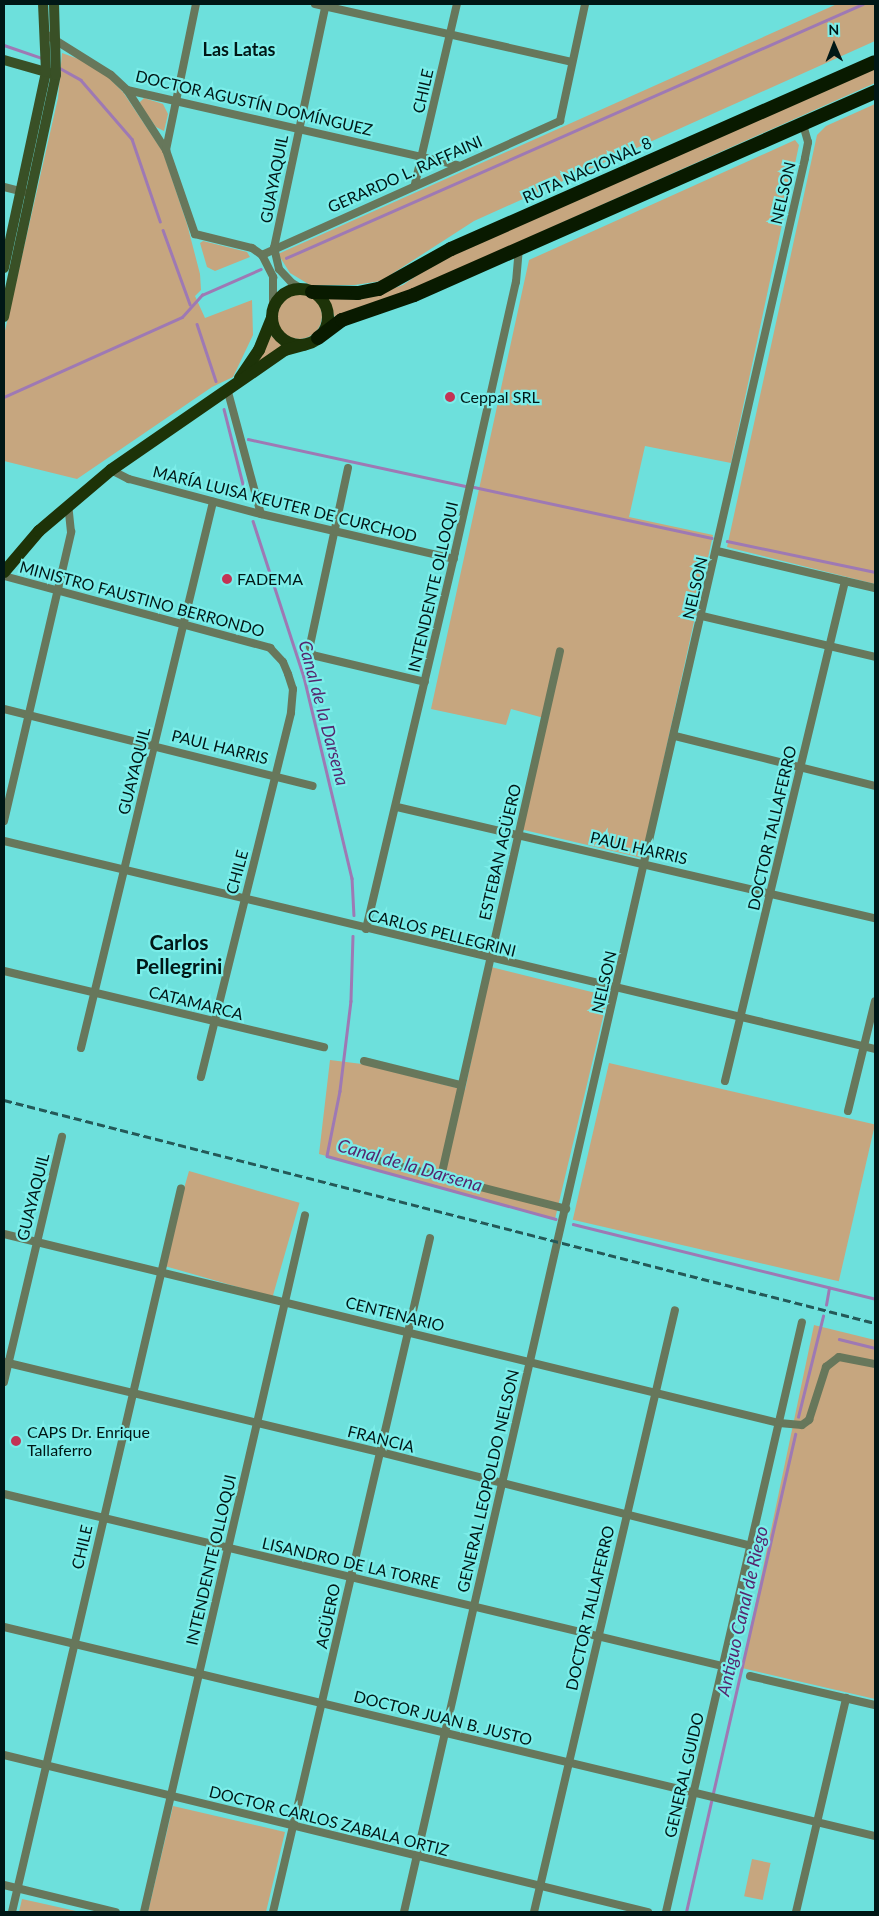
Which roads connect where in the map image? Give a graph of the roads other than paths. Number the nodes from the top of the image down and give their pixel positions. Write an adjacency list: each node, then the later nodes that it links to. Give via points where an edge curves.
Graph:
1 (43, 4): 10 (main road)
2 (54, 4): 9 (main road)
3 (61, 4): 9 (main road)
4 (196, 4): 19 (street)
5 (315, 4): 8 (street)
6 (457, 4): 11 (street, CHILE)
7 (585, 4): 14 (street)
8 (326, 5): 11 (street); 21 (street, GUAYAQUIL)
9 (56, 19): 10 (main road); 12 (main road)
10 (47, 34): 12 (street, DOCTOR AGUSTÍN DOMÍNGUEZ); 16 (main road)
11 (450, 34): 14 (street); 23 (street, CHILE)
12 (57, 42): 16 (main road); 17 (street, DOCTOR AGUSTÍN DOMÍNGUEZ, via 104,70)
13 (4, 60): 16 (main road)
14 (572, 62): 24 (street, GERARDO L. RAFFAINI, via 560,121)
15 (875, 62): 32 (highway, RUTA NACIONAL 8, via 451,249 397,282 358,293)
16 (51, 73): 27 (main road)
17 (127, 90): 19 (street, DOCTOR AGUSTÍN DOMÍNGUEZ); 22 (street)
18 (875, 92): 20 (highway)
19 (175, 101): 21 (street, DOCTOR AGUSTÍN DOMÍNGUEZ); 22 (street)
20 (803, 124): 29 (highway); 44 (street, NELSON, via 808,142 805,158)
21 (298, 129): 23 (street, DOCTOR AGUSTÍN DOMÍNGUEZ); 28 (street, GUAYAQUIL)
22 (166, 150): 30 (street, via 195,234 252,248)
23 (421, 157): 24 (street, DOCTOR AGUSTÍN DOMÍNGUEZ); 25 (street, CHILE)
24 (458, 165): 25 (street, GERARDO L. RAFFAINI)
25 (416, 184): 28 (street, GERARDO L. RAFFAINI)
26 (4, 188): 27 (street)
27 (26, 193): 31 (main road); 34 (main road)
28 (274, 248): 30 (street, GERARDO L. RAFFAINI); 32 (street, GUAYAQUIL, via 279,269 292,283)
29 (519, 250): 35 (highway, via 414,295 342,320); 45 (street, INTENDENTE OLLOQUI, via 516,282)
30 (262, 255): 33 (street, via 273,277)
31 (4, 268)
32 (308, 291): 33 (main road, via 282,296); 35 (main road, via 324,302 328,318)
33 (273, 313): 36 (main road, via 281,338); 37 (main road, via 259,350)
34 (4, 316)
35 (318, 338): 36 (main road)
36 (304, 345): 37 (main road, via 285,350)
37 (230, 391): 39 (main road); 42 (street)
38 (348, 468): 43 (street)
39 (111, 470): 40 (street, MARÍA LUISA KEUTER DE CURCHOD, via 130,479); 41 (main road)
40 (213, 502): 42 (street, MARÍA LUISA KEUTER DE CURCHOD); 52 (street, GUAYAQUIL)
41 (68, 505): 46 (main road, via 39,530); 50 (street, via 71,532)
42 (261, 514): 43 (street, MARÍA LUISA KEUTER DE CURCHOD)
43 (332, 532): 45 (street, MARÍA LUISA KEUTER DE CURCHOD); 57 (street, via 310,646 312,655)
44 (717, 551): 48 (street); 51 (street, NELSON)
45 (454, 559): 57 (street, INTENDENTE OLLOQUI)
46 (4, 572)
47 (4, 576): 50 (street, MINISTRO FAUSTINO BERRONDO)
48 (844, 581): 49 (street); 53 (street, DOCTOR TALLAFERRO)
49 (875, 588)
50 (59, 590): 52 (street, MINISTRO FAUSTINO BERRONDO); 59 (street)
51 (702, 616): 53 (street); 60 (street, NELSON)
52 (184, 623): 56 (street, MINISTRO FAUSTINO BERRONDO, via 270,648 283,662); 61 (street, GUAYAQUIL)
53 (829, 646): 55 (street); 62 (street, DOCTOR TALLAFERRO)
54 (560, 651): 68 (street, ESTEBAN AGÜERO)
55 (875, 658)
56 (288, 674): 63 (street, CHILE, via 293,700)
57 (425, 682): 66 (street, INTENDENTE OLLOQUI)
58 (4, 709): 59 (street, PAUL HARRIS)
59 (28, 715): 61 (street, PAUL HARRIS); 67 (street)
60 (675, 736): 62 (street); 70 (street, NELSON)
61 (154, 745): 63 (street, PAUL HARRIS); 71 (street, GUAYAQUIL)
62 (800, 767): 65 (street); 72 (street, DOCTOR TALLAFERRO)
63 (275, 774): 64 (street, PAUL HARRIS); 73 (street, CHILE)
64 (313, 786)
65 (875, 786)
66 (397, 807): 68 (street, PAUL HARRIS); 75 (street, INTENDENTE OLLOQUI)
67 (4, 821)
68 (518, 835): 70 (street, PAUL HARRIS); 76 (street, ESTEBAN AGÜERO)
69 (4, 841): 71 (street, CARLOS PELLEGRINI)
70 (646, 863): 72 (street, PAUL HARRIS); 78 (street, NELSON)
71 (124, 871): 73 (street, CARLOS PELLEGRINI); 79 (street, GUAYAQUIL)
72 (770, 893): 74 (street, PAUL HARRIS); 81 (street, DOCTOR TALLAFERRO)
73 (244, 900): 75 (street, CARLOS PELLEGRINI); 82 (street, CHILE)
74 (875, 918)
75 (366, 929): 76 (street, CARLOS PELLEGRINI)
76 (489, 959): 78 (street, CARLOS PELLEGRINI); 91 (street, ESTEBAN AGÜERO)
77 (4, 971): 79 (street, CATAMARCA)
78 (617, 989): 81 (street, CARLOS PELLEGRINI); 87 (street, NELSON)
79 (95, 992): 82 (street, CATAMARCA); 85 (street, GUAYAQUIL)
80 (875, 1001): 84 (street)
81 (740, 1017): 84 (street, CARLOS PELLEGRINI); 90 (street, DOCTOR TALLAFERRO)
82 (214, 1021): 83 (street, CATAMARCA); 89 (street, CHILE)
83 (324, 1047)
84 (864, 1047): 86 (street, CARLOS PELLEGRINI); 92 (street)
85 (82, 1048)
86 (875, 1049)
87 (601, 1057): 97 (street, GENERAL LEOPOLDO NELSON)
88 (364, 1061): 91 (street)
89 (201, 1077)
90 (725, 1081)
91 (461, 1085): 95 (street, ESTEBAN AGÜERO)
92 (848, 1111)
93 (62, 1137): 101 (street, GUAYAQUIL)
94 (356, 1155): 95 (street)
95 (441, 1177): 97 (street)
96 (181, 1188): 102 (street, CHILE)
97 (566, 1209): 107 (street, GENERAL LEOPOLDO NELSON)
98 (305, 1215): 103 (street, INTENDENTE OLLOQUI)
99 (4, 1234): 101 (street, CENTENARIO)
100 (430, 1238): 106 (street, AGÜERO)
101 (35, 1242): 102 (street, CENTENARIO); 108 (street, GUAYAQUIL)
102 (160, 1272): 103 (street, CENTENARIO); 111 (street, CHILE)
103 (285, 1300): 106 (street, CENTENARIO); 114 (street, INTENDENTE OLLOQUI)
104 (675, 1310): 112 (street, DOCTOR TALLAFERRO)
105 (802, 1322): 113 (street, GENERAL GUIDO)
106 (408, 1332): 107 (street, CENTENARIO); 115 (street, AGÜERO)
107 (530, 1361): 112 (street, CENTENARIO); 116 (street, GENERAL LEOPOLDO NELSON)
108 (6, 1362): 110 (street, GUAYAQUIL); 111 (street, FRANCIA)
109 (875, 1364): 113 (street, CENTENARIO, via 839,1357 826,1368 810,1420 802,1425)
110 (4, 1382)
111 (132, 1392): 114 (street, FRANCIA); 119 (street, CHILE)
112 (653, 1392): 113 (street, CENTENARIO); 118 (street, DOCTOR TALLAFERRO)
113 (779, 1423): 120 (street, GENERAL GUIDO)
114 (257, 1424): 115 (street, FRANCIA); 121 (street, INTENDENTE OLLOQUI)
115 (380, 1452): 116 (street, FRANCIA); 122 (street, AGÜERO)
116 (502, 1483): 118 (street, FRANCIA); 123 (street, GENERAL LEOPOLDO NELSON)
117 (4, 1494): 119 (street, LISANDRO DE LA TORRE)
118 (625, 1515): 120 (street, FRANCIA); 125 (street, DOCTOR TALLAFERRO)
119 (103, 1518): 121 (street, LISANDRO DE LA TORRE); 126 (street, CHILE)
120 (751, 1546): 127 (street, GENERAL GUIDO)
121 (229, 1548): 122 (street, LISANDRO DE LA TORRE); 128 (street, INTENDENTE OLLOQUI)
122 (351, 1577): 123 (street, LISANDRO DE LA TORRE); 131 (street, AGÜERO)
123 (474, 1607): 125 (street, LISANDRO DE LA TORRE); 133 (street, GENERAL LEOPOLDO NELSON)
124 (4, 1627): 126 (street, DOCTOR JUAN B. JUSTO)
125 (598, 1636): 127 (street, LISANDRO DE LA TORRE); 135 (street, DOCTOR TALLAFERRO)
126 (74, 1644): 128 (street, DOCTOR JUAN B. JUSTO); 136 (street, CHILE)
127 (722, 1666): 137 (street, GENERAL GUIDO)
128 (198, 1672): 131 (street, DOCTOR JUAN B. JUSTO); 138 (street, INTENDENTE OLLOQUI)
129 (750, 1676): 130 (street)
130 (846, 1698): 132 (street); 139 (street)
131 (323, 1703): 133 (street, DOCTOR JUAN B. JUSTO); 140 (street, AGÜERO)
132 (875, 1705)
133 (445, 1733): 135 (street, DOCTOR JUAN B. JUSTO); 142 (street, GENERAL LEOPOLDO NELSON)
134 (4, 1755): 136 (street, DOCTOR CARLOS ZABALA ORTIZ)
135 (570, 1763): 137 (street, DOCTOR JUAN B. JUSTO); 144 (street, DOCTOR TALLAFERRO)
136 (47, 1765): 138 (street, DOCTOR CARLOS ZABALA ORTIZ); 145 (street, CHILE)
137 (694, 1793): 139 (street, DOCTOR JUAN B. JUSTO); 153 (street, GENERAL GUIDO)
138 (170, 1796): 140 (street, DOCTOR CARLOS ZABALA ORTIZ); 148 (street, INTENDENTE OLLOQUI)
139 (817, 1822): 141 (street, DOCTOR JUAN B. JUSTO); 154 (street)
140 (295, 1826): 142 (street, DOCTOR CARLOS ZABALA ORTIZ); 149 (street, AGÜERO)
141 (875, 1836)
142 (417, 1857): 144 (street, DOCTOR CARLOS ZABALA ORTIZ); 150 (street, GENERAL LEOPOLDO NELSON)
143 (4, 1885): 145 (street)
144 (540, 1887): 151 (street, DOCTOR TALLAFERRO); 152 (street, DOCTOR CARLOS ZABALA ORTIZ)
145 (18, 1889): 146 (street, CHILE); 147 (street)
146 (12, 1912)
147 (116, 1912)
148 (144, 1912)
149 (273, 1912)
150 (404, 1912)
151 (534, 1912)
152 (648, 1912)
153 (666, 1912)
154 (796, 1912)

